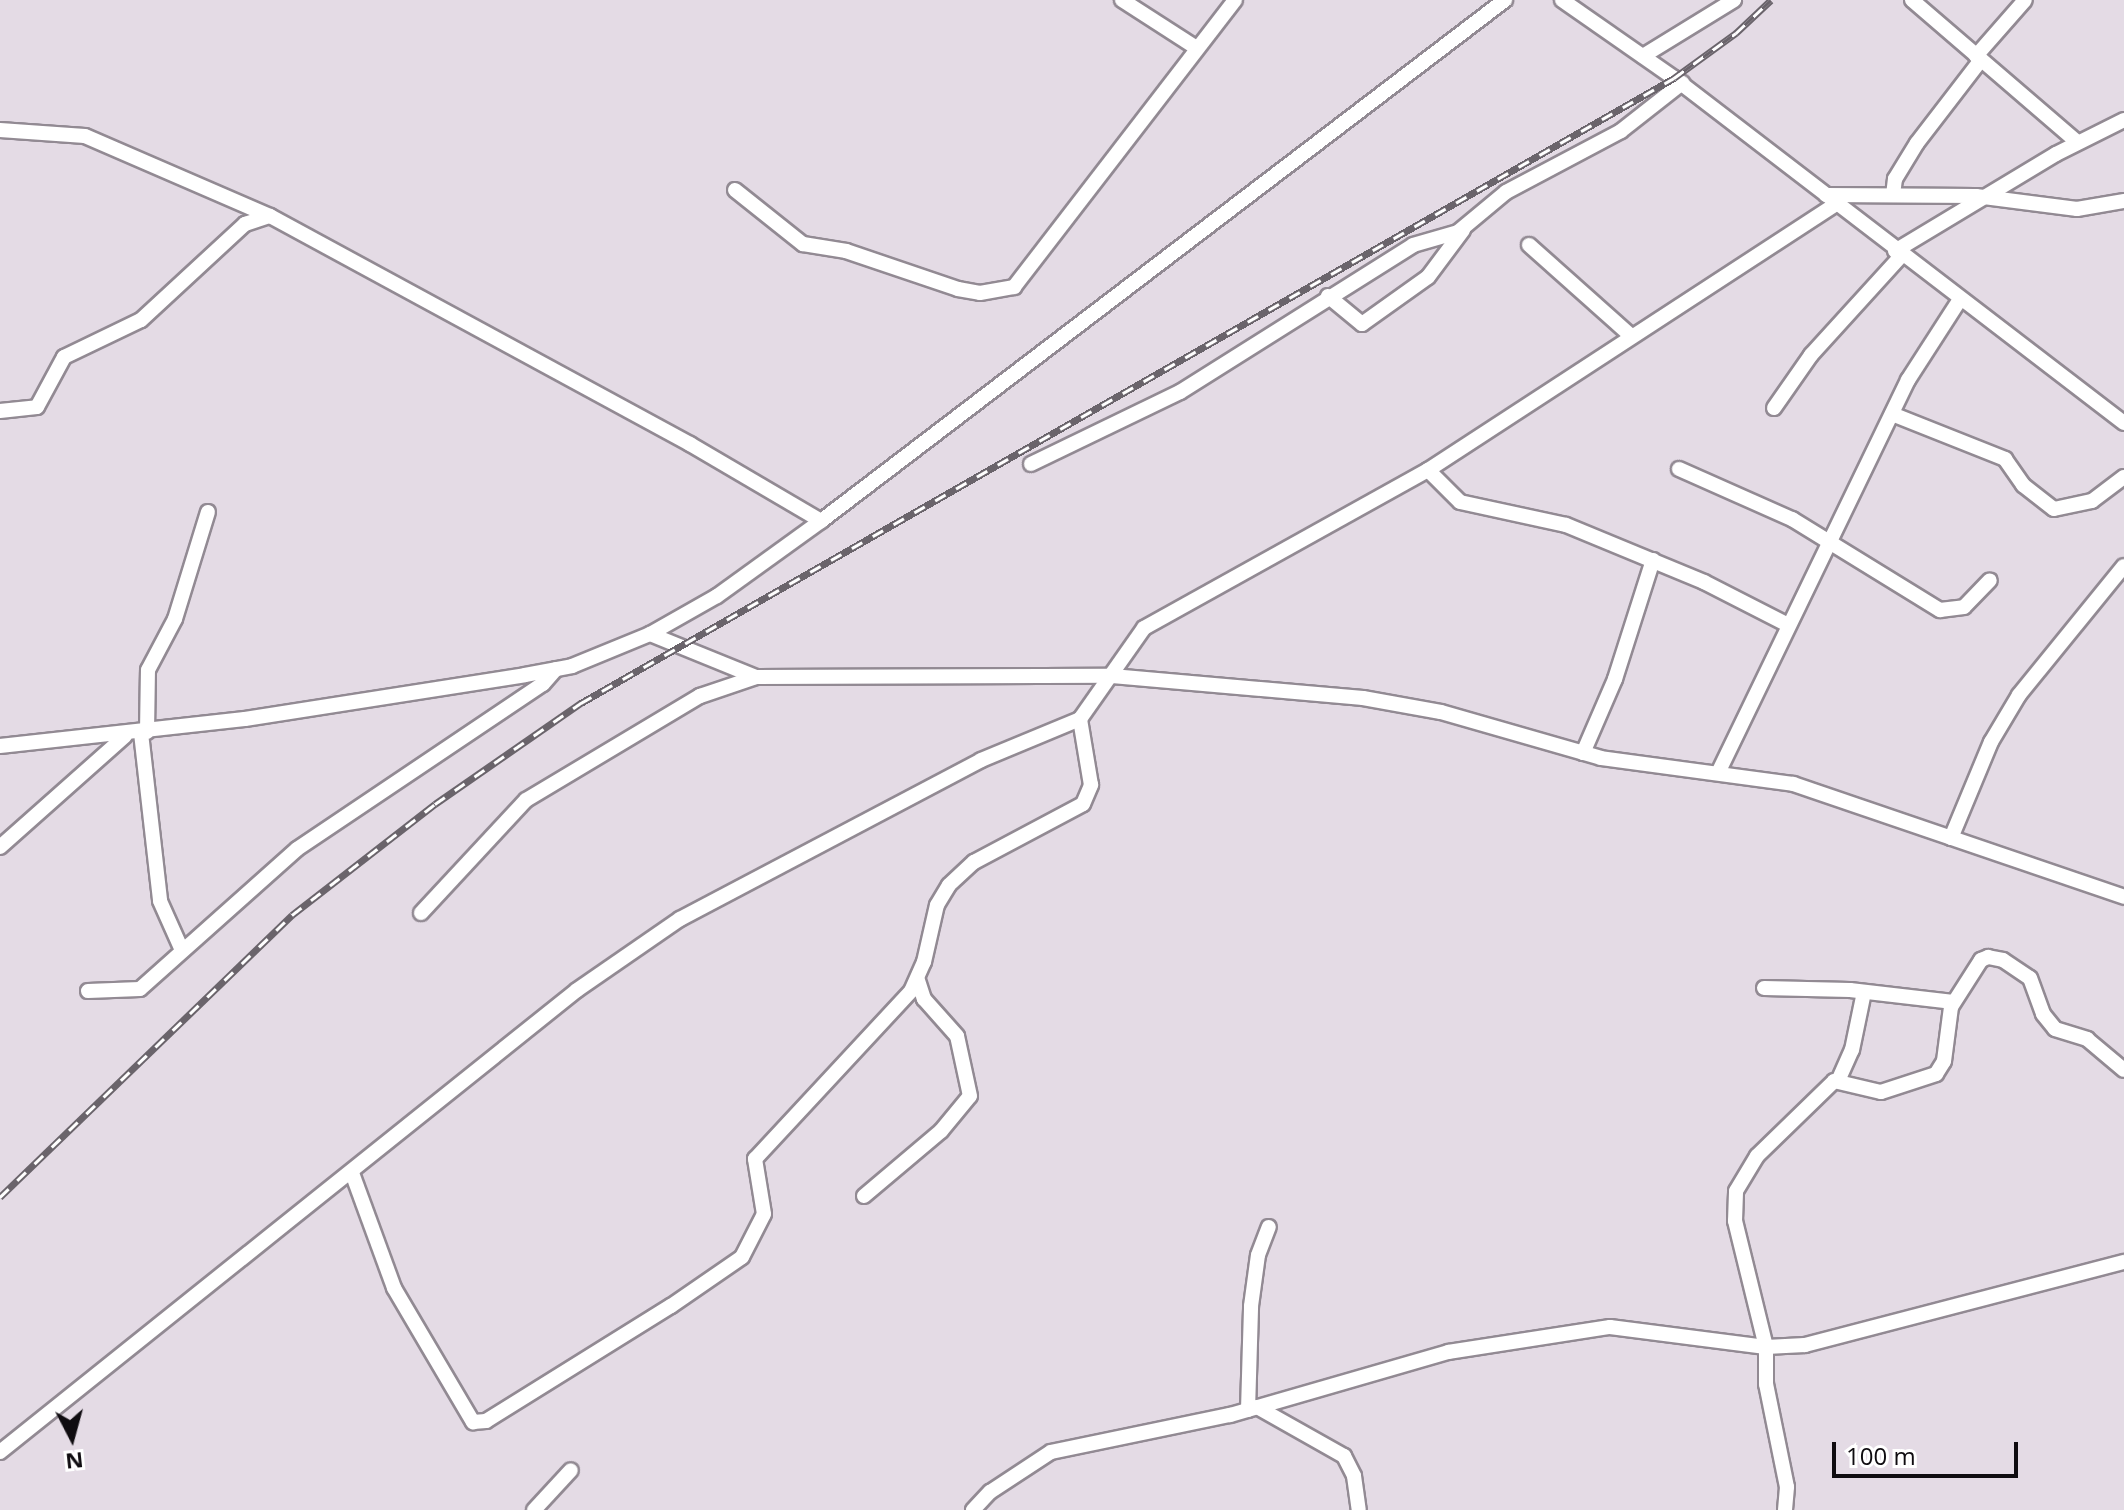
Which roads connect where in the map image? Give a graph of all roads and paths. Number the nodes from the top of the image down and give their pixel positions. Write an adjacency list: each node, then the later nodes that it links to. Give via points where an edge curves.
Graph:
1 (1122, 0): 8 (street)
2 (1235, 0): 8 (street)
3 (1505, 0): 36 (street)
4 (1734, 0): 9 (street)
5 (1912, 0): 10 (street)
6 (2025, 0): 10 (street)
7 (1564, 1): 9 (street)
8 (1195, 47): 15 (street, via 1014,287 980,293 958,289 846,251 803,244)
9 (1643, 56): 11 (street)
10 (1979, 58): 14 (street); 16 (street, via 1917,143 1895,179)
11 (1682, 83): 18 (street); 21 (street, via 1621,131 1506,192)
12 (2124, 120): 14 (street)
13 (0, 130): 20 (street, via 58,132 110,144)
14 (2077, 142): 17 (street)
15 (735, 190)
16 (1893, 195): 17 (street); 18 (street)
17 (1990, 198): 19 (street, via 2077,209); 23 (street)
18 (1832, 199): 23 (street); 26 (street)
19 (2124, 201)
20 (270, 216): 28 (street, via 245,224 141,320 64,357 37,407); 36 (street)
21 (1466, 227): 24 (street, via 1413,245); 24 (street, via 1432,274 1362,324)
22 (1529, 245): 26 (street)
23 (1899, 253): 25 (street); 27 (street, via 1811,355)
24 (1328, 296): 31 (street, via 1173,397)
25 (1959, 301): 29 (street); 30 (street)
26 (1631, 336): 33 (street)
27 (1774, 408)
28 (2, 409)
29 (1892, 414): 34 (street, via 2005,459 2023,485 2054,509 2092,501); 37 (street)
30 (2124, 423)
31 (1031, 464)
32 (1679, 469): 37 (street)
33 (1428, 470): 38 (street, via 1460,502 1549,519); 44 (street, via 1144,628)
34 (2124, 477)
35 (208, 512): 47 (street, via 175,619 148,670)
36 (821, 521): 42 (street, via 717,596)
37 (1832, 541): 40 (street, via 1945,612 1964,607); 41 (street)
38 (1653, 560): 41 (street); 49 (street, via 1615,679)
39 (2124, 566): 51 (street, via 2040,667 1997,729)
40 (1990, 580)
41 (1788, 625): 50 (street)
42 (650, 634): 43 (street); 45 (street)
43 (557, 669): 47 (street); 55 (street, via 537,688 297,849)
44 (1112, 676): 45 (street); 46 (street); 49 (street, via 1363,698 1441,712)
45 (756, 677): 54 (street, via 700,696 526,800)
46 (1080, 719): 56 (street, via 1090,794 1083,804 974,862 949,885 937,905); 63 (street, via 981,760 680,919 577,990)
47 (138, 734): 48 (street); 52 (street); 55 (street, via 160,901)
48 (0, 746)
49 (1583, 753): 50 (street)
50 (1718, 773): 51 (street, via 1817,790)
51 (1951, 838): 53 (street)
52 (0, 847)
53 (2124, 897)
54 (421, 913)
55 (181, 948): 58 (street, via 140,989)
56 (918, 980): 63 (street, via 755,1159 764,1214 742,1257 486,1421 470,1418 394,1288); 64 (street, via 924,999 957,1036 970,1096 941,1131)
57 (1764, 988): 59 (street)
58 (88, 991)
59 (1864, 992): 60 (street); 62 (street, via 1852,1050)
60 (1953, 1002): 61 (street, via 1981,960 2003,960 2030,978 2048,1023 2099,1047); 62 (street, via 1944,1061 1936,1074 1881,1092)
61 (2124, 1070)
62 (1838, 1081): 67 (street, via 1757,1156 1736,1191 1738,1245)
63 (352, 1173): 69 (street)
64 (864, 1196)
65 (1269, 1227): 68 (street, via 1258,1255 1250,1319)
66 (2124, 1262): 67 (street, via 1805,1345)
67 (1766, 1347): 68 (street, via 1637,1329 1576,1330 1448,1352); 71 (street, via 1769,1410)
68 (1252, 1408): 73 (street, via 1051,1452 990,1492); 74 (street, via 1344,1456 1354,1476)
69 (0, 1452)
70 (571, 1470): 72 (street)
71 (1787, 1507)
72 (534, 1510)
73 (973, 1510)
74 (1359, 1510)

